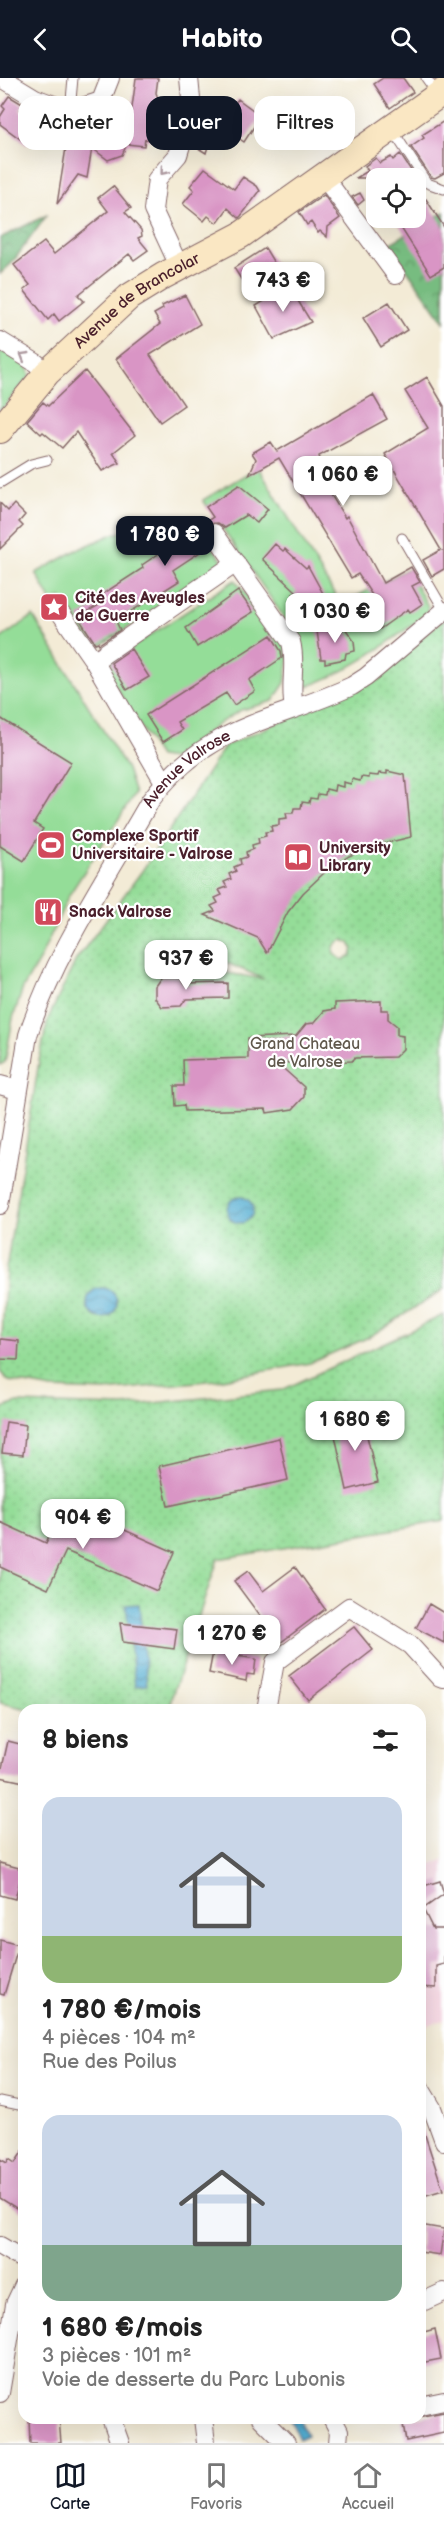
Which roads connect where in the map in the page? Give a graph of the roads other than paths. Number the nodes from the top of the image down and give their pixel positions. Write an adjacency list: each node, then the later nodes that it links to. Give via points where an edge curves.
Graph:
1 (2, 78): 6 (street)
2 (73, 78): 7 (lane)
3 (110, 78): 8 (street)
4 (189, 78): 12 (street, one-way to 12, via 192,109 178,155 157,179 153,210)
5 (436, 88): 9 (street, Avenue de Brancolar)
6 (32, 96)
7 (71, 96)
8 (102, 96)
9 (392, 129): 10 (street, Avenue de Brancolar); 11 (lane, via 428,183)
10 (324, 177): 12 (street, Avenue de Brancolar, via 241,236); 13 (street)
11 (444, 189)
12 (180, 268): 15 (street, Avenue de Brancolar, via 129,297)
13 (396, 275)
14 (0, 341): 15 (street, one-way to 14)
15 (47, 373): 16 (street, Avenue de Brancolar)
16 (0, 430)
17 (47, 460): 18 (lane, via 31,464)
18 (0, 483)
19 (214, 533): 21 (street)
20 (402, 538): 22 (lane)
21 (236, 563): 24 (street); 25 (street, via 291,642 295,658 291,695)
22 (444, 611): 25 (street, Avenue Valrose, via 366,677)
23 (62, 615): 24 (street)
24 (94, 661): 26 (street)
25 (294, 708): 26 (street, Avenue Valrose, via 228,733)
26 (164, 782): 28 (street, Avenue Valrose, via 65,948 44,991 28,1035)
27 (0, 1085): 28 (street)
28 (18, 1090): 29 (street, Avenue Valrose)
29 (0, 1205)
30 (444, 1679): 31 (street, via 410,1645 349,1607 275,1662)
31 (267, 1704)
32 (426, 2098): 35 (street)
33 (0, 2101): 34 (lane)
34 (18, 2105)
35 (444, 2141)
36 (0, 2246): 37 (street)
37 (18, 2256)
38 (444, 2292): 40 (street)
39 (18, 2298): 41 (street)
40 (426, 2300)
41 (0, 2393)
42 (444, 2401): 43 (street)
43 (426, 2405)
44 (113, 2424): 48 (street)
45 (204, 2424): 49 (street)
46 (267, 2424): 50 (street)
47 (335, 2424): 51 (street)
48 (120, 2443)
49 (206, 2443)
50 (286, 2443)
51 (338, 2443)

